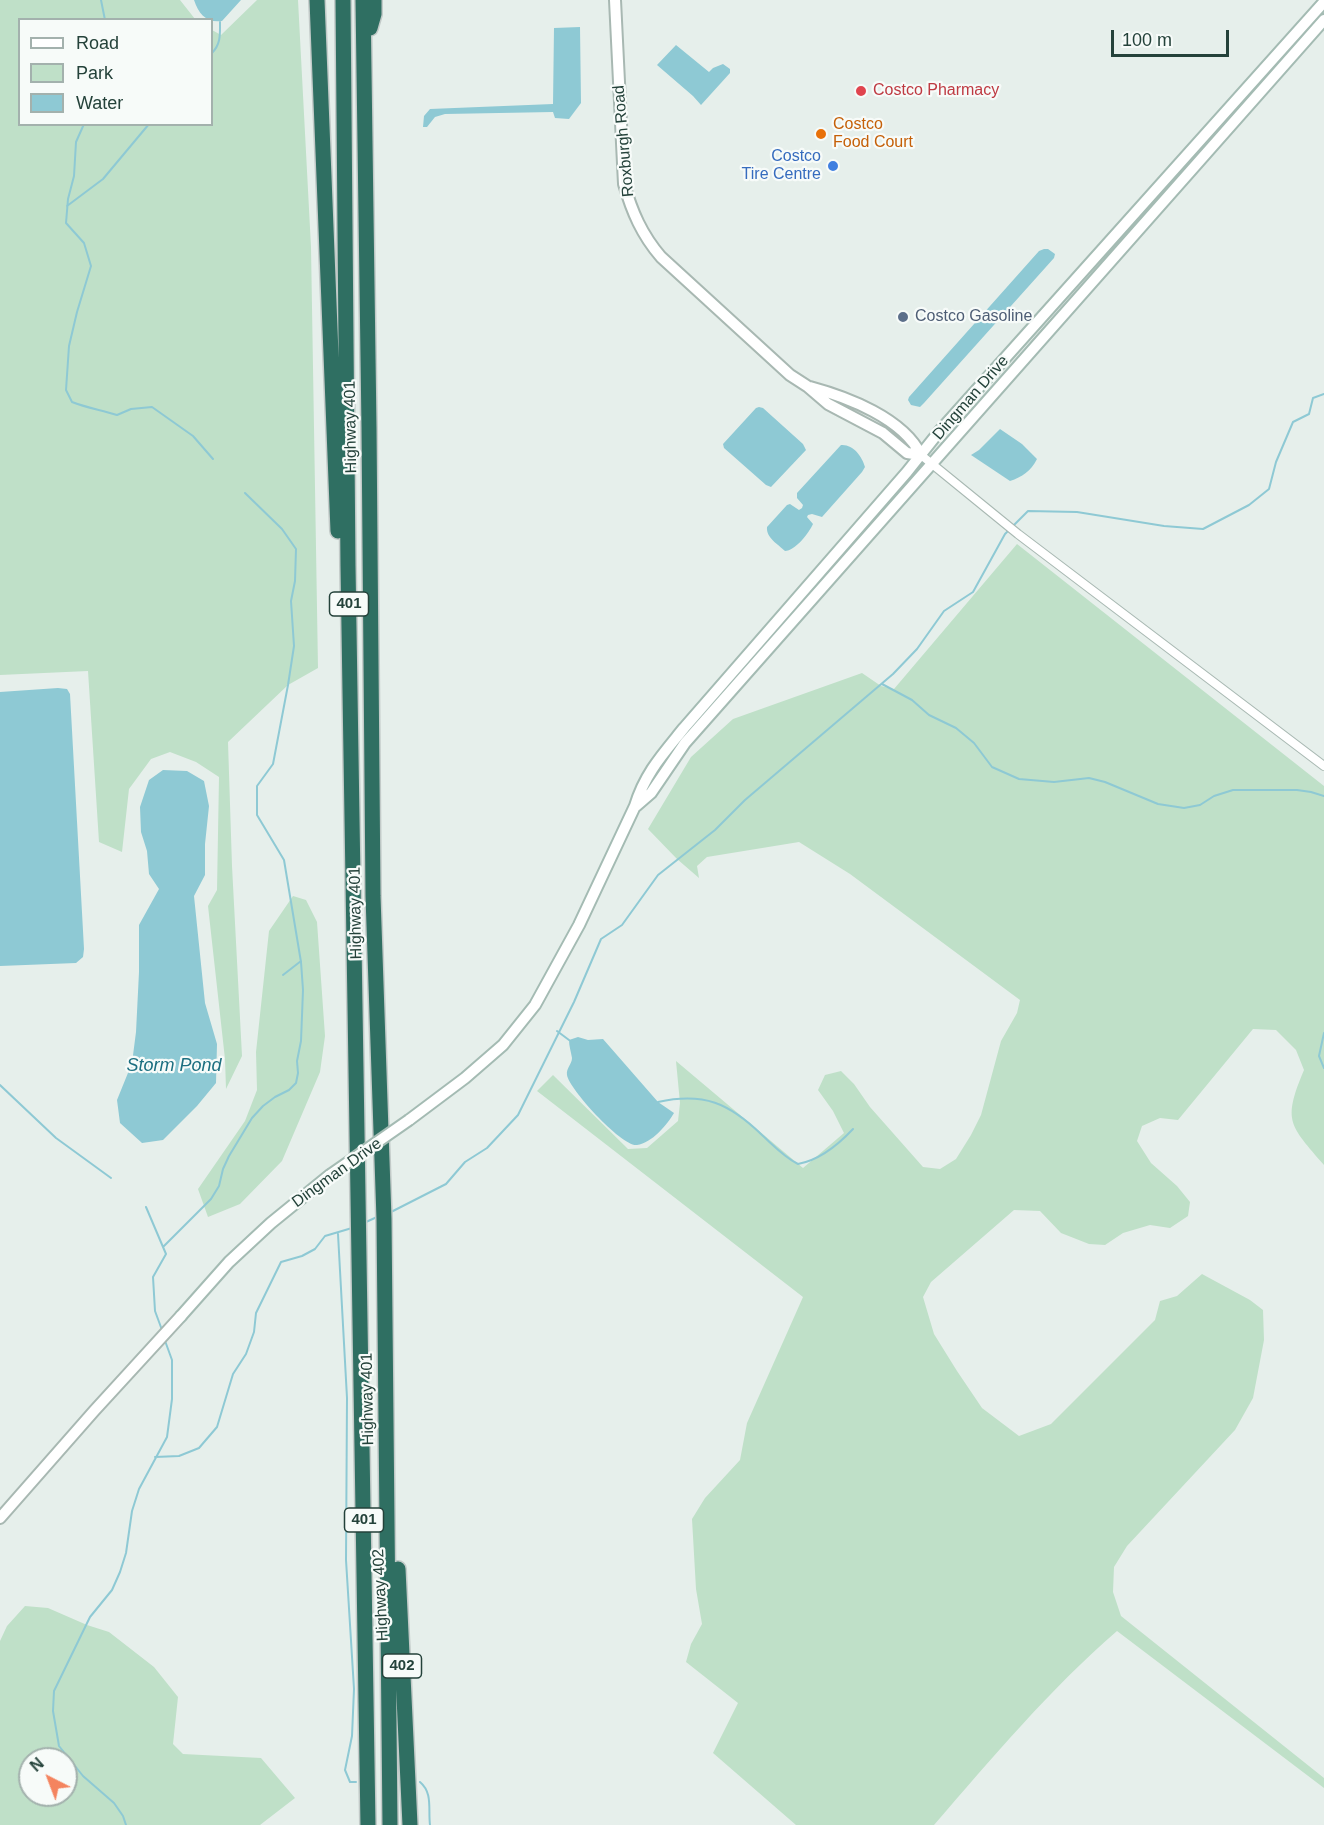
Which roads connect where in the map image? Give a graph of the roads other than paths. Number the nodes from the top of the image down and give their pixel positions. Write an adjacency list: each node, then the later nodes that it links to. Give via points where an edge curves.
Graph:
1 (317, 0): 11 (highway, via 339,542)
2 (344, 0): 11 (highway, Highway 401 / 401)
3 (363, 0): 8 (highway, Highway 401 / 401)
4 (374, 0): 8 (highway)
5 (615, 0): 9 (main road, Roxburgh Road, via 624,184 644,235 661,256 790,375 807,386 834,393 876,413 916,443)
6 (1324, 2): 9 (main road, Dingman Drive)
7 (1324, 20): 10 (main road, Dingman Drive)
8 (365, 49): 14 (highway, Highway 401 / 401, via 373,896 384,1219)
9 (921, 455): 10 (street); 13 (main road, Dingman Drive, via 691,719 653,766 641,786)
10 (931, 463): 12 (street, via 1018,534); 13 (main road, Dingman Drive, via 685,743 651,793)
11 (348, 566): 16 (highway, Highway 401 / 401)
12 (1324, 765)
13 (636, 806): 15 (main road, Dingman Drive, bridge, via 535,1005 503,1045 465,1078 330,1175 229,1262)
14 (387, 1508): 17 (highway, Highway 401 / 401); 18 (highway, Highway 402 / 402, via 396,1538)
15 (0, 1518)
16 (368, 1825)
17 (390, 1825)
18 (410, 1825)

